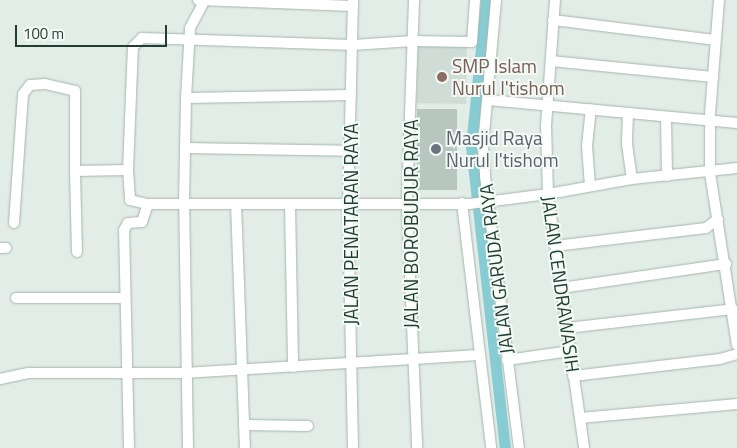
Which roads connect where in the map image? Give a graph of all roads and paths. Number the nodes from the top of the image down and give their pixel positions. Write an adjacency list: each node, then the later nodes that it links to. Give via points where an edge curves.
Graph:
1 (414, 0): 10 (street, JALAN BOROBUDUR RAYA)
2 (475, 0): 10 (street, via 472,42)
3 (496, 0): 17 (street, JALAN GARUDA RAYA)
4 (556, 0): 8 (street, JALAN CENDRAWASIH)
5 (719, 0): 9 (street)
6 (202, 1): 7 (street); 11 (street, via 190,28)
7 (353, 3): 12 (street, JALAN PENATARAN RAYA)
8 (553, 20): 9 (street); 13 (street, JALAN CENDRAWASIH)
9 (716, 40): 14 (street)
10 (413, 41): 12 (street); 41 (street, JALAN BOROBUDUR RAYA)
11 (189, 42): 12 (street); 16 (street); 28 (street, via 142,38 133,48)
12 (353, 45): 15 (street, JALAN PENATARAN RAYA)
13 (551, 61): 14 (street); 18 (street, JALAN CENDRAWASIH)
14 (713, 77): 22 (street)
15 (351, 95): 16 (street); 25 (street, JALAN PENATARAN RAYA)
16 (186, 98): 24 (street)
17 (488, 100): 18 (street); 34 (street, JALAN GARUDA RAYA, via 483,146)
18 (547, 104): 19 (street); 33 (street, JALAN CENDRAWASIH)
19 (590, 109): 20 (street); 32 (street, via 587,146)
20 (628, 113): 21 (street); 31 (street, via 627,144)
21 (666, 117): 22 (street); 30 (street)
22 (709, 122): 23 (street); 29 (street)
23 (737, 123)
24 (185, 148): 25 (street); 35 (street)
25 (349, 151): 40 (street, JALAN PENATARAN RAYA)
26 (737, 168): 29 (street)
27 (75, 170): 28 (street); 43 (street, via 75,91 45,84 30,85 23,94); 45 (street)
28 (128, 170): 36 (street, via 130,200)
29 (710, 172): 30 (street); 42 (street)
30 (667, 176): 31 (street)
31 (632, 179): 32 (street)
32 (590, 186): 33 (street)
33 (548, 194): 34 (street); 44 (street, JALAN CENDRAWASIH)
34 (484, 202): 38 (street); 57 (street, JALAN GARUDA RAYA)
35 (184, 203): 36 (street); 37 (street); 61 (street)
36 (148, 204): 49 (street, via 142,222 128,224 124,230)
37 (236, 204): 39 (street); 60 (street)
38 (466, 204): 41 (street); 55 (street)
39 (290, 205): 40 (street); 59 (street)
40 (348, 206): 41 (street); 58 (street, JALAN PENATARAN RAYA)
41 (407, 206): 56 (street, JALAN BOROBUDUR RAYA)
42 (718, 219): 44 (street, via 706,228); 46 (street)
43 (14, 223)
44 (555, 246): 47 (street, JALAN CENDRAWASIH)
45 (77, 252)
46 (726, 264): 47 (street); 50 (street)
47 (561, 288): 51 (street, JALAN CENDRAWASIH)
48 (16, 298): 49 (street)
49 (123, 298): 62 (street)
50 (733, 309): 51 (street); 52 (street)
51 (567, 328): 53 (street, JALAN CENDRAWASIH)
52 (737, 339)
53 (570, 351): 57 (street); 63 (street, JALAN CENDRAWASIH)
54 (737, 354): 63 (street, via 720,360)
55 (478, 355): 56 (street); 74 (street)
56 (412, 359): 58 (street); 73 (street, JALAN BOROBUDUR RAYA)
57 (507, 360): 75 (street, JALAN GARUDA RAYA)
58 (352, 364): 59 (street); 72 (street, JALAN PENATARAN RAYA)
59 (293, 367): 60 (street)
60 (241, 369): 61 (street); 67 (street)
61 (184, 373): 62 (street); 70 (street)
62 (126, 374): 64 (street, via 29,373); 69 (street)
63 (573, 376): 66 (street, JALAN CENDRAWASIH)
64 (0, 379)
65 (737, 404): 66 (street)
66 (580, 418): 76 (street, JALAN CENDRAWASIH)
67 (244, 425): 68 (street); 71 (street)
68 (308, 426)
69 (129, 448)
70 (188, 448)
71 (245, 448)
72 (353, 448)
73 (417, 448)
74 (491, 448)
75 (519, 448)
76 (584, 448)

